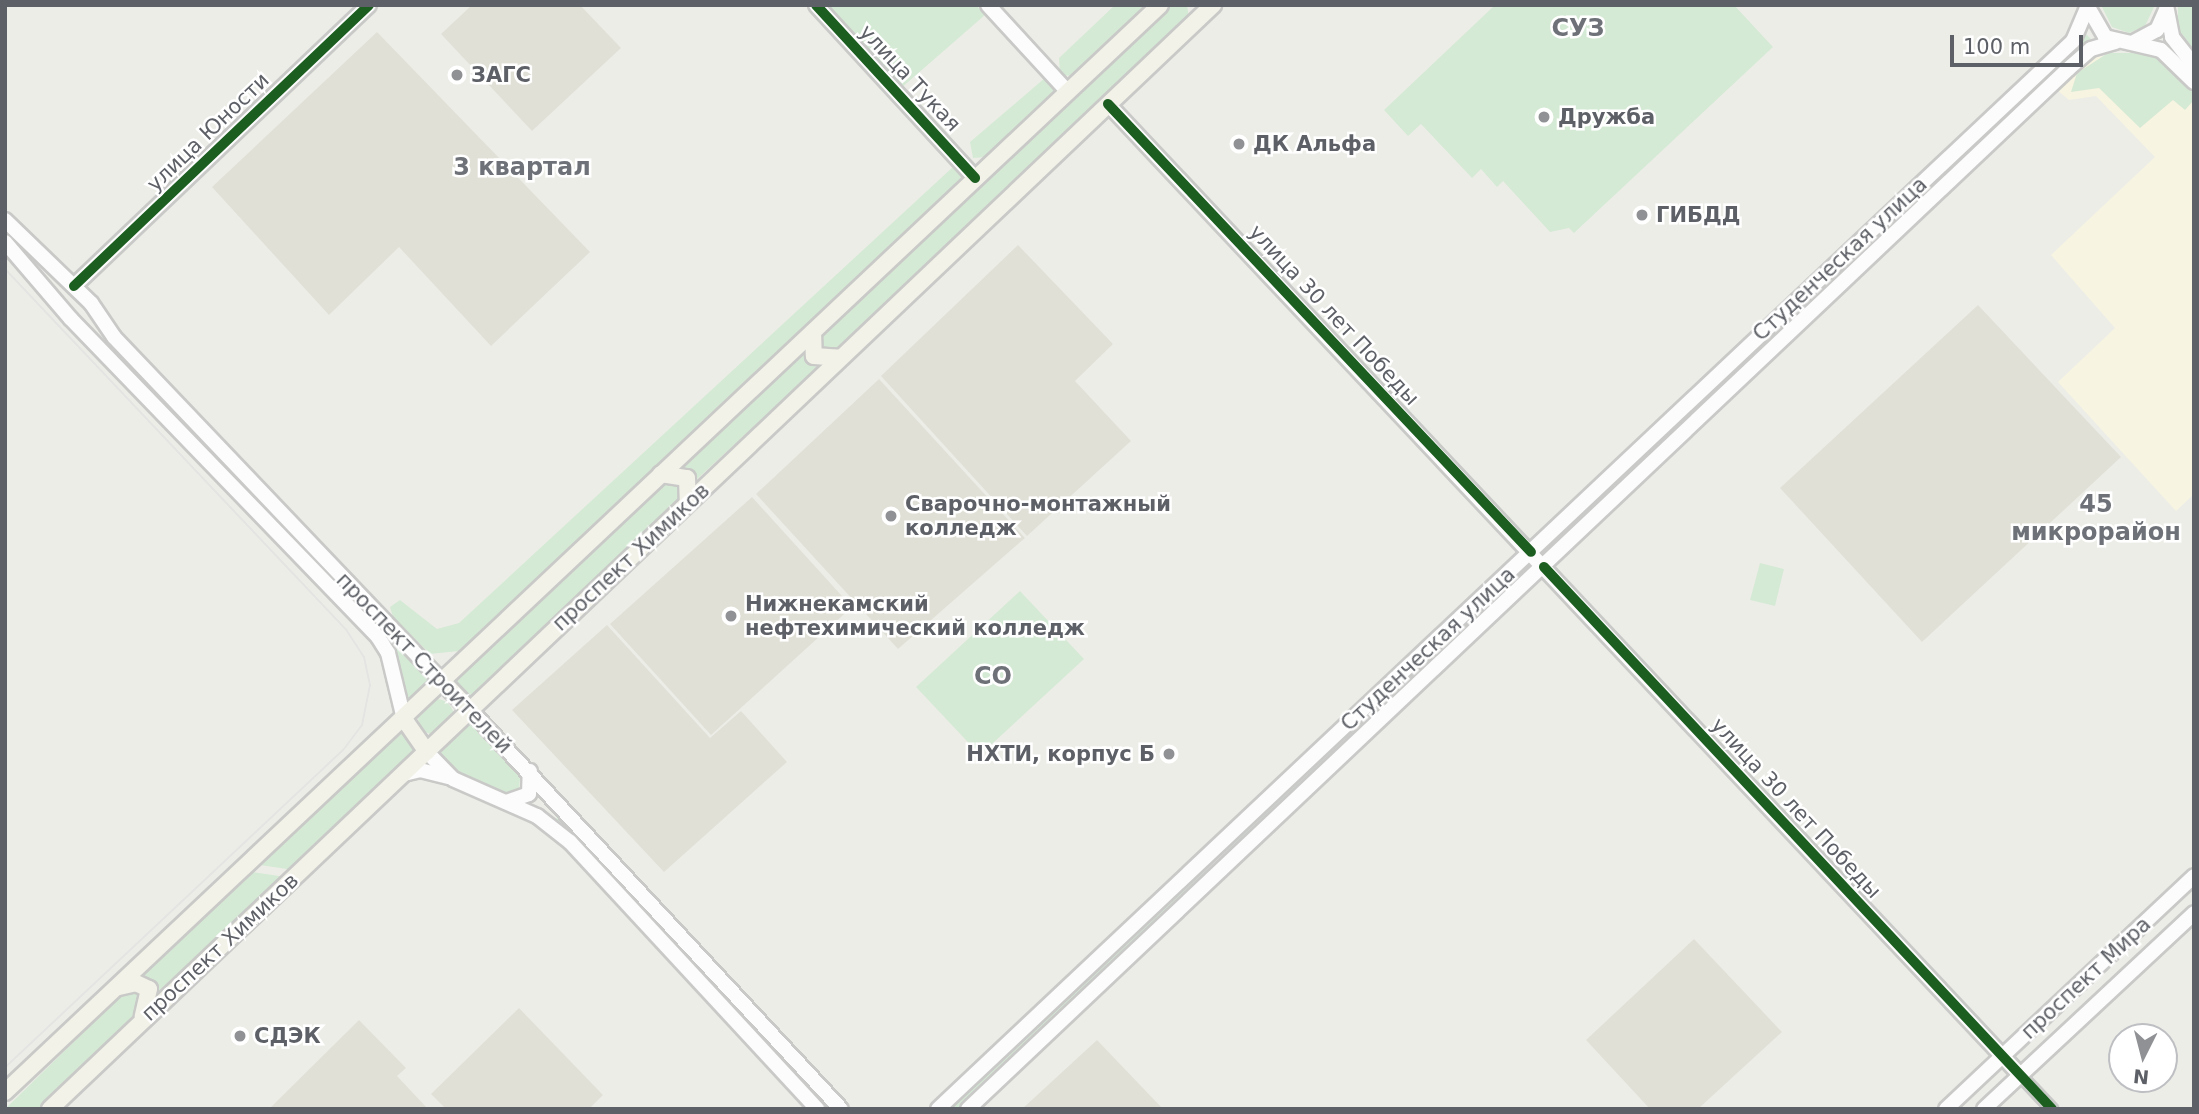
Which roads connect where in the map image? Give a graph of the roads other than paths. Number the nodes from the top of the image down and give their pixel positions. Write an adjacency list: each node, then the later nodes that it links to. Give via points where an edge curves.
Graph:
1 (369, 5): 20 (main road, улица Юности)
2 (816, 5): 15 (main road, улица Тукая)
3 (988, 5): 13 (main road)
4 (1160, 5): 13 (main road, проспект Химиков)
5 (1199, 5): 9 (main road)
6 (1213, 5): 9 (main road, проспект Химиков)
7 (2088, 6): 10 (main road, via 2096,29); 24 (main road, Студенческая улица, via 2073,41)
8 (2166, 6): 10 (main road, Студенческая улица, via 2157,30); 11 (main road, via 2172,37)
9 (1194, 23): 14 (main road, проспект Химиков)
10 (2122, 43): 12 (main road, via 2161,50); 25 (main road, Студенческая улица, via 2091,49 2068,69)
11 (2194, 65)
12 (2194, 82)
13 (1067, 91): 15 (main road, проспект Химиков)
14 (1108, 104): 26 (main road, проспект Химиков); 31 (main road, улица 30 лет Победы)
15 (975, 177): 23 (main road, проспект Химиков)
16 (5, 220): 18 (main road, проспект Строителей)
17 (5, 242): 19 (main road, проспект Строителей)
18 (48, 259): 19 (main road, via 34,261); 20 (main road, проспект Строителей)
19 (33, 276): 22 (main road, проспект Строителей)
20 (74, 286): 21 (main road, проспект Строителей)
21 (90, 303): 22 (main road, via 92,319); 33 (main road, проспект Строителей, via 123,347)
22 (71, 319): 35 (main road, проспект Строителей, via 377,636)
23 (815, 330): 26 (main road, via 809,343 814,356 828,362); 29 (main road, проспект Химиков)
24 (1751, 344): 25 (main road, via 1763,344); 27 (main road, Студенческая улица)
25 (1763, 356): 28 (main road, Студенческая улица)
26 (841, 357): 30 (main road, проспект Химиков)
27 (1628, 460): 28 (main road, via 1630,471); 31 (main road, Студенческая улица)
28 (1642, 471): 32 (main road, Студенческая улица)
29 (661, 474): 30 (main road, via 687,478); 33 (main road, проспект Химиков)
30 (688, 503): 34 (main road, проспект Химиков)
31 (1531, 552): 32 (main road, улица 30 лет Победы); 43 (main road, Студенческая улица)
32 (1544, 567): 44 (main road, Студенческая улица); 51 (main road, улица 30 лет Победы)
33 (443, 682): 34 (main road, проспект Строителей); 35 (main road, проспект Химиков)
34 (471, 710): 36 (main road, проспект Химиков); 37 (main road, проспект Строителей)
35 (404, 719): 36 (main road, проспект Строителей); 49 (main road, проспект Химиков)
36 (427, 752): 38 (main road, проспект Химиков); 39 (main road, проспект Строителей)
37 (529, 770): 40 (main road, via 529,794); 41 (main road, проспект Строителей)
38 (404, 774): 39 (main road, via 427,771); 50 (main road, проспект Химиков)
39 (453, 779): 40 (main road, проспект Строителей)
40 (497, 801): 42 (main road, проспект Строителей)
41 (565, 808): 42 (main road, via 549,813); 56 (main road, проспект Строителей)
42 (550, 824): 55 (main road, проспект Строителей)
43 (1218, 849): 44 (main road); 45 (main road, Студенческая улица)
44 (1231, 859): 46 (main road, Студенческая улица)
45 (1205, 861): 46 (main road); 57 (main road, Студенческая улица)
46 (1217, 872): 58 (main road, Студенческая улица)
47 (2194, 876): 51 (main road, проспект Мира)
48 (2194, 913): 52 (main road, проспект Мира)
49 (116, 988): 50 (main road, via 136,982 149,989); 53 (main road, проспект Химиков)
50 (141, 1022): 54 (main road, проспект Химиков)
51 (2003, 1057): 52 (main road, улица 30 лет Победы); 59 (main road, проспект Мира)
52 (2020, 1075): 60 (main road, проспект Мира); 61 (street)
53 (5, 1092)
54 (50, 1109)
55 (817, 1109)
56 (841, 1109)
57 (938, 1109)
58 (968, 1109)
59 (1947, 1109)
60 (1984, 1109)
61 (2052, 1109)

